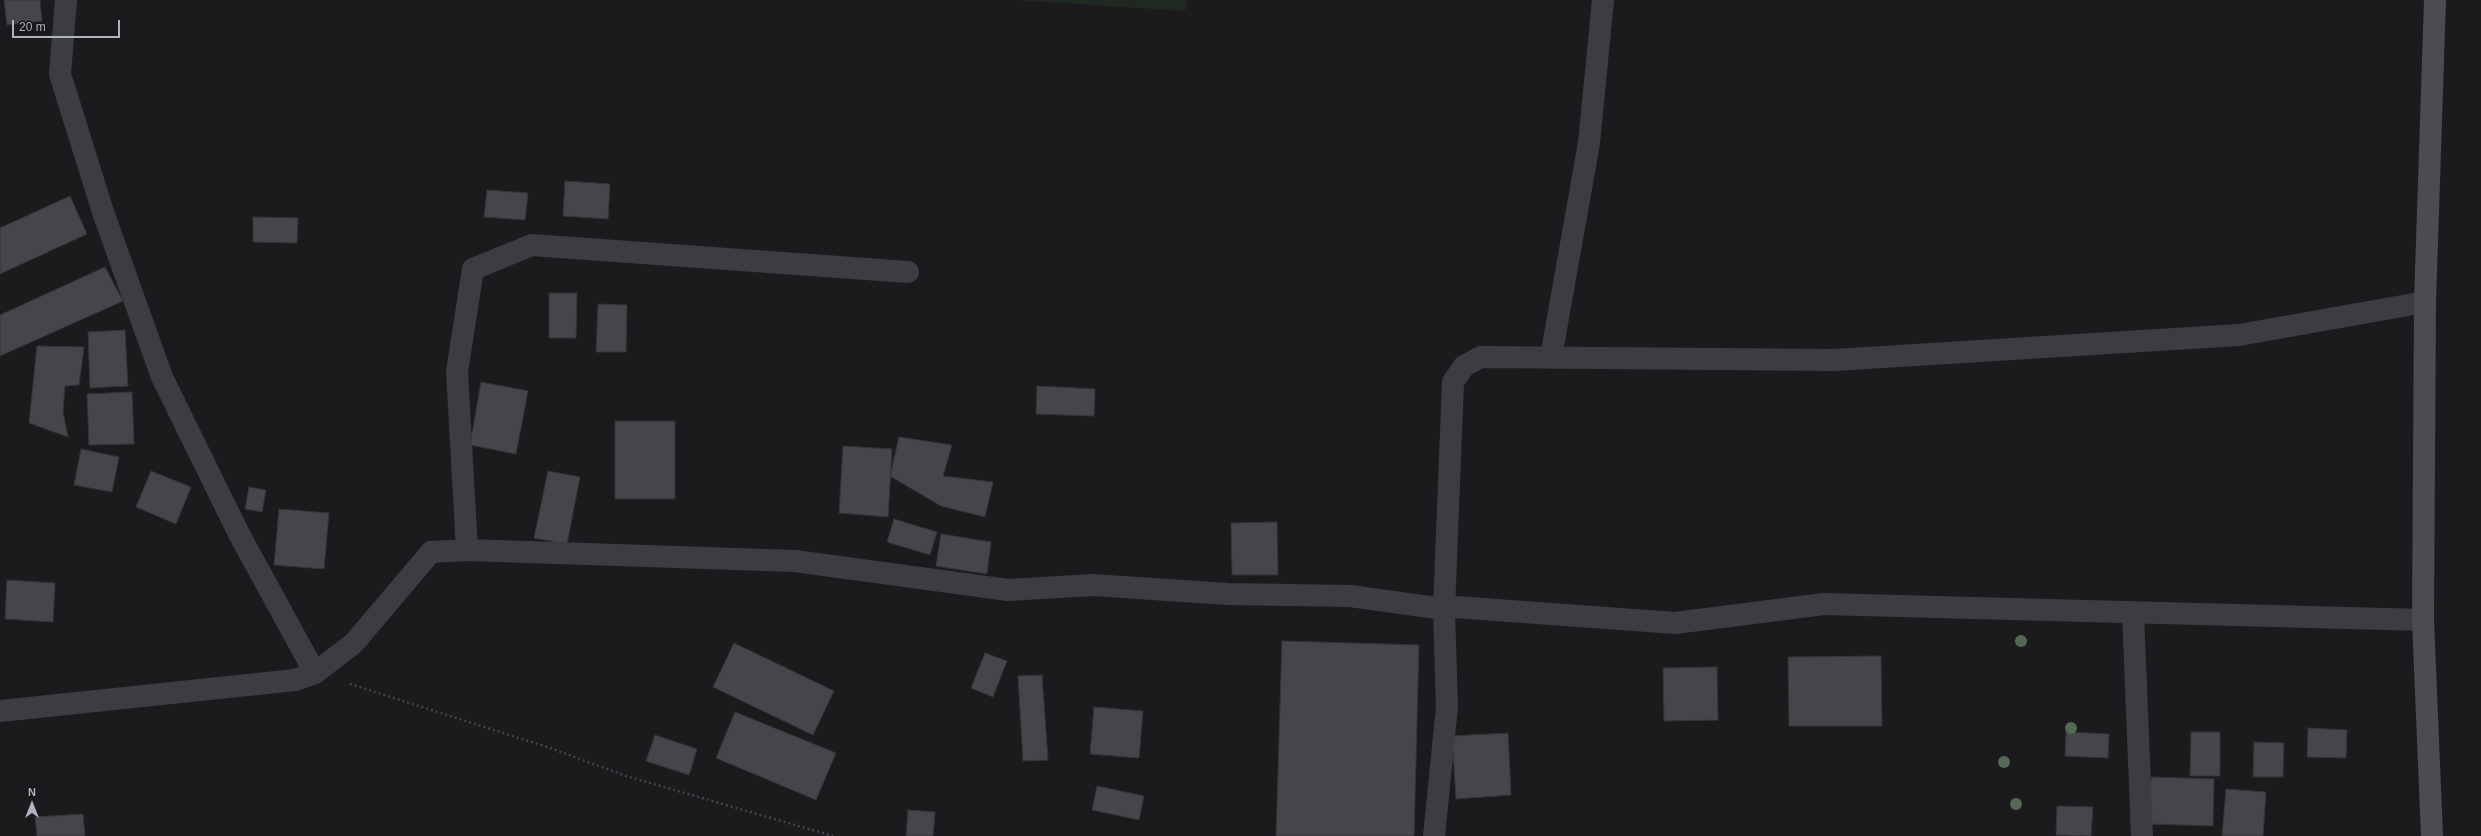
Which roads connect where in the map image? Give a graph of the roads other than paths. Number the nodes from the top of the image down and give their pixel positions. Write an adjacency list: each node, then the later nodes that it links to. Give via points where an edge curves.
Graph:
1 (66, 0): 11 (street, via 60,74 103,212 162,377 239,534)
2 (1603, 0): 6 (street, via 1589,143)
3 (2435, 0): 5 (main road)
4 (908, 272): 7 (street, via 532,245 473,269 457,372)
5 (2424, 302): 6 (street, via 2239,335 1834,360); 10 (main road)
6 (1551, 357): 8 (street, via 1481,357 1464,366 1453,382)
7 (467, 550): 8 (street, via 795,560 1008,590 1093,585 1228,594 1350,596); 11 (street, via 431,552 354,643)
8 (1444, 609): 9 (street, via 1676,623 1824,604); 13 (street, via 1448,707)
9 (2133, 612): 10 (street); 14 (street)
10 (2423, 620): 15 (main road)
11 (315, 673): 12 (street, via 295,680)
12 (0, 712)
13 (1434, 836)
14 (2142, 836)
15 (2432, 836)

